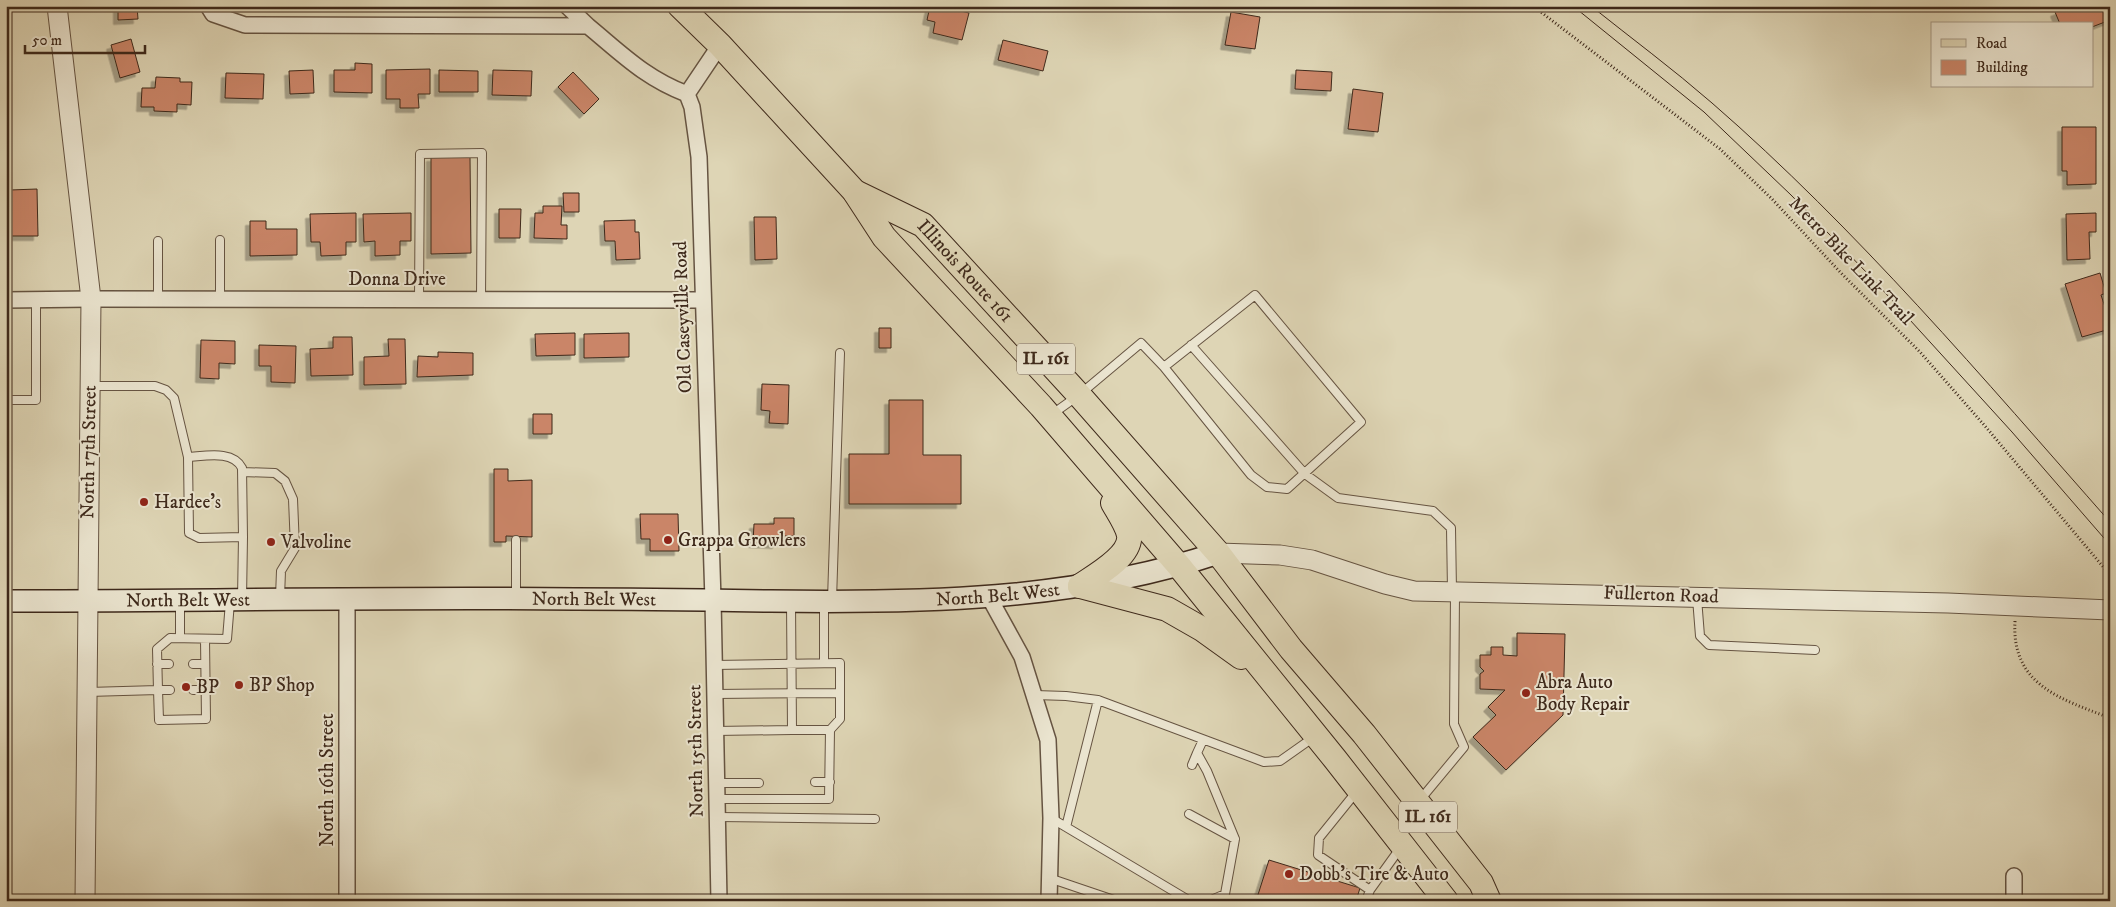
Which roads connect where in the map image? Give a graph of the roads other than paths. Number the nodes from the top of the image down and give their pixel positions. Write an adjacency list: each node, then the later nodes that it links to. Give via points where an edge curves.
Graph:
1 (57, 6): 11 (street, North 17th Street)
2 (208, 6): 5 (street, via 213,14 245,25)
3 (568, 6): 5 (street)
4 (680, 6): 6 (main road, Illinois Route 161 / IL 161)
5 (588, 26): 7 (street, via 644,73)
6 (720, 45): 7 (street); 8 (main road, Illinois Route 161 / IL 161)
7 (687, 94): 18 (street, Old Caseyville Road, via 692,107 699,158)
8 (854, 191): 23 (main road, Illinois Route 161 / IL 161, via 923,225); 25 (main road, Illinois Route 161 / IL 161, via 884,237)
9 (220, 240): 13 (lane)
10 (158, 241): 12 (lane)
11 (91, 298): 12 (street, Donna Drive); 17 (street, Donna Drive); 22 (street, North 17th Street)
12 (158, 298): 13 (street, Donna Drive)
13 (220, 299): 14 (street, Donna Drive)
14 (419, 299): 15 (street, Donna Drive); 15 (lane, via 420,154 482,153)
15 (481, 299): 18 (street, Donna Drive)
16 (6, 300): 17 (street, Donna Drive)
17 (36, 300): 24 (lane, via 36,400)
18 (703, 300): 43 (street, Old Caseyville Road)
19 (1192, 345): 21 (lane); 29 (lane); 29 (lane, via 1255,295 1361,422)
20 (840, 353): 47 (lane)
21 (1164, 367): 23 (lane, via 1141,343); 29 (lane, via 1251,475 1268,487 1287,489)
22 (90, 386): 26 (lane, via 155,386 166,390 174,398); 44 (street, North 17th Street)
23 (1079, 395): 25 (lane); 32 (main road, Illinois Route 161 / IL 161)
24 (6, 400)
25 (1049, 416): 28 (main road, Illinois Route 161 / IL 161)
26 (188, 456): 27 (lane, via 231,456 239,461); 30 (lane, via 189,533 199,538)
27 (242, 472): 30 (lane); 42 (lane, via 275,473 285,482 293,499 295,548 281,571)
28 (1098, 472): 33 (main road, Illinois Route 161 / IL 161); 34 (main road, via 1129,535 1126,550 1118,559)
29 (1305, 474): 35 (lane, via 1338,498 1433,511 1451,528)
30 (243, 537): 41 (lane)
31 (516, 540): 38 (lane)
32 (1218, 553): 33 (main road, North Belt West); 35 (street, Fullerton Road, via 1280,555 1312,560 1414,591); 83 (main road, IL 161, via 1291,649 1364,734)
33 (1178, 566): 34 (main road, North Belt West); 59 (main road, IL 161)
34 (1080, 586): 37 (main road, North Belt West); 59 (main road, via 1167,609)
35 (1454, 593): 36 (street, Fullerton Road); 83 (lane, via 1454,724 1464,747)
36 (1697, 596): 48 (street, Fullerton Road); 51 (lane, via 1700,636 1709,645)
37 (989, 597): 47 (main road, North Belt West); 68 (street, via 1022,657)
38 (516, 598): 39 (main road, North Belt West); 43 (main road, North Belt West)
39 (347, 599): 42 (main road, North Belt West); 95 (street, North 16th Street)
40 (180, 600): 41 (main road, North Belt West); 44 (main road, North Belt West); 49 (lane)
41 (236, 600): 42 (main road, North Belt West); 50 (lane, via 227,639)
42 (280, 600)
43 (712, 600): 45 (main road, North Belt West); 58 (street, North 15th Street)
44 (87, 601): 46 (main road, North Belt West); 64 (street, North 17th Street)
45 (791, 601): 47 (main road, North Belt West); 52 (lane)
46 (6, 602)
47 (828, 602): 53 (lane)
48 (2110, 610)
49 (180, 638): 50 (lane); 54 (lane, via 170,638 157,649)
50 (205, 639): 57 (lane)
51 (1815, 650)
52 (791, 663): 53 (lane); 58 (lane); 65 (lane)
53 (824, 663): 66 (lane, via 840,663)
54 (157, 664): 55 (lane); 60 (lane)
55 (169, 664)
56 (193, 664): 57 (lane)
57 (205, 664): 63 (lane)
58 (714, 665): 67 (street, North 15th Street)
59 (1265, 673): 73 (main road, IL 161)
60 (158, 690): 61 (lane); 63 (lane, via 159,720 206,719); 64 (lane)
61 (170, 690)
62 (193, 690): 63 (lane)
63 (205, 690)
64 (86, 692): 94 (street, North 17th Street)
65 (791, 692): 66 (lane); 67 (lane); 70 (lane)
66 (840, 692): 71 (lane, via 840,719)
67 (715, 694): 72 (street, North 15th Street)
68 (1035, 695): 69 (lane); 86 (street, via 1048,740)
69 (1098, 700): 74 (lane); 88 (lane)
70 (792, 730): 71 (lane); 72 (lane)
71 (830, 730): 78 (lane)
72 (715, 731): 79 (street, North 15th Street)
73 (1316, 736): 74 (lane, via 1280,761 1272,762); 81 (main road, IL 161)
74 (1203, 740): 75 (lane)
75 (1197, 753): 76 (lane); 89 (lane)
76 (1192, 765)
77 (815, 782): 78 (lane)
78 (830, 782): 82 (lane, via 829,799)
79 (716, 783): 80 (lane); 82 (street, North 15th Street)
80 (759, 783)
81 (1358, 790): 90 (main road, IL 161); 93 (lane, via 1319,838 1318,855)
82 (717, 799): 85 (street, North 15th Street)
83 (1417, 803): 103 (main road, IL 161, via 1481,883)
84 (1189, 814): 89 (lane)
85 (717, 817): 87 (lane); 96 (street, North 15th Street)
86 (1051, 818): 88 (lane); 92 (street)
87 (875, 819)
88 (1066, 827): 99 (lane)
89 (1235, 839): 100 (lane, via 1225,894)
90 (1402, 846): 93 (lane); 102 (main road, IL 161)
91 (2014, 876): 104 (street)
92 (1049, 878): 97 (street); 98 (lane)
93 (1370, 890): 101 (lane)
94 (85, 901)
95 (347, 901)
96 (719, 901)
97 (1049, 901)
98 (1117, 901)
99 (1190, 901)
100 (1209, 901)
101 (1366, 901)
102 (1446, 901)
103 (1489, 901)
104 (2014, 901)

